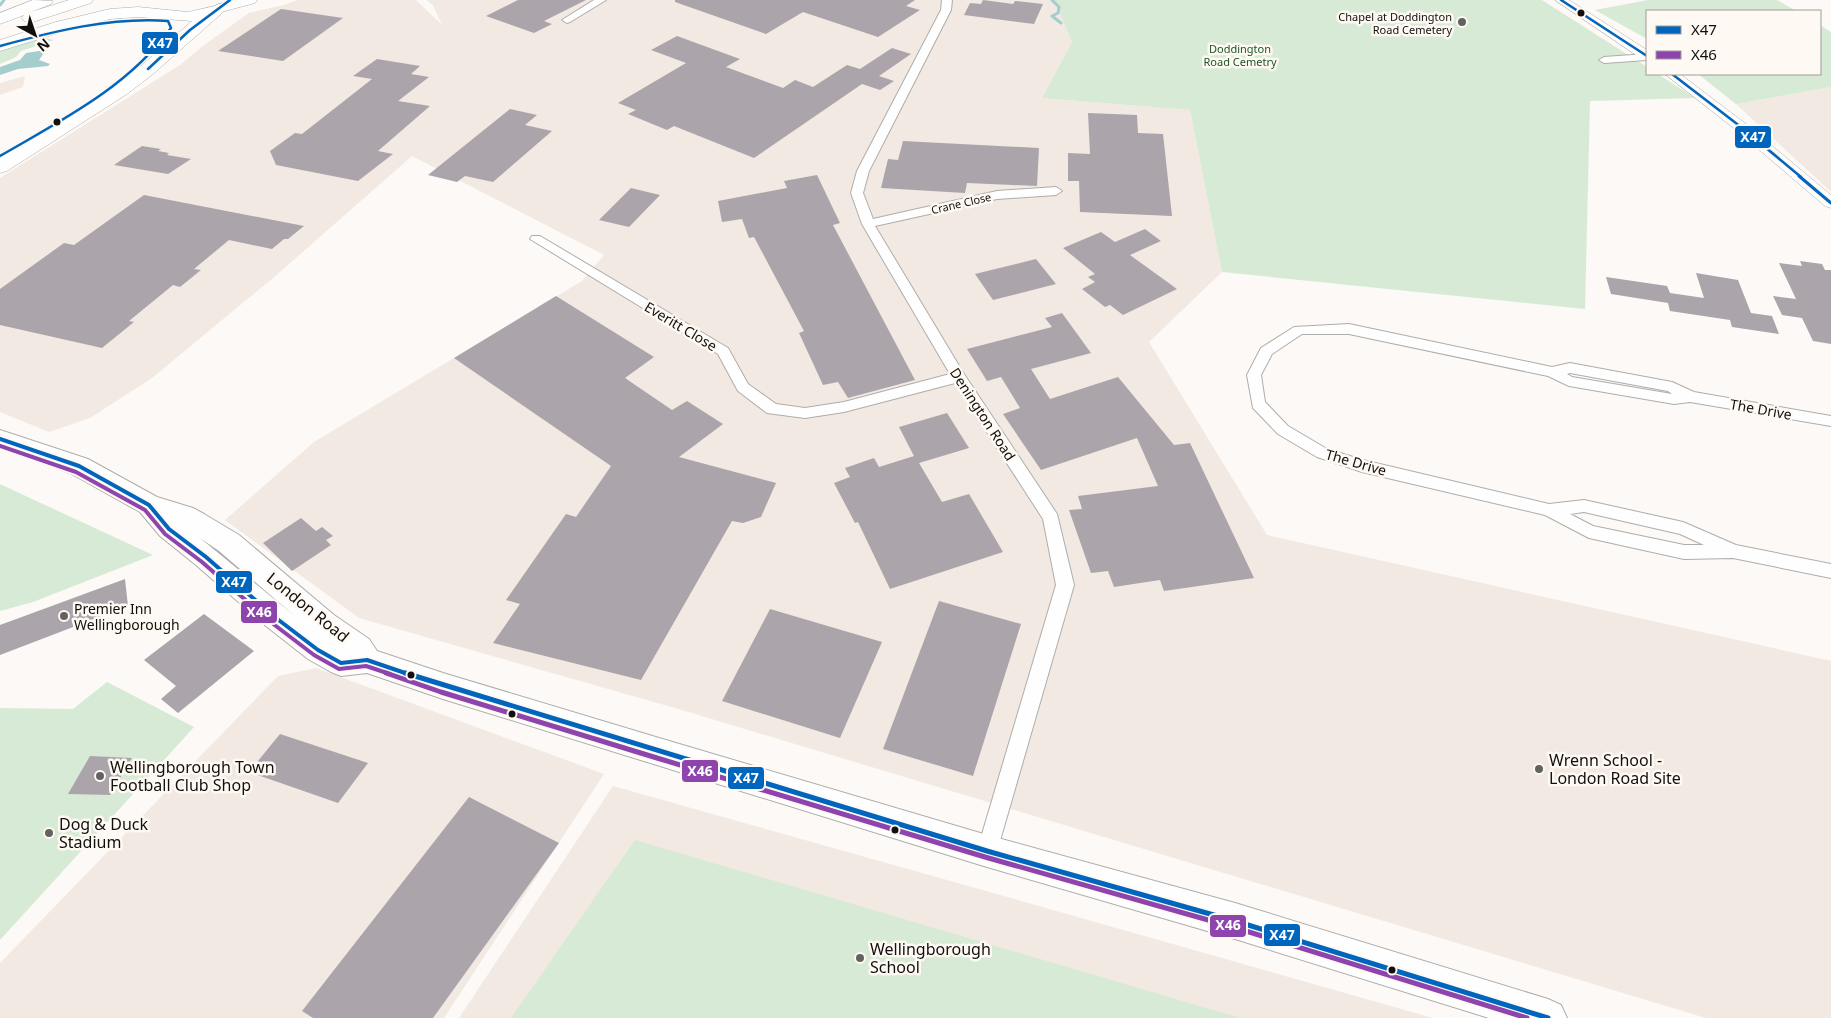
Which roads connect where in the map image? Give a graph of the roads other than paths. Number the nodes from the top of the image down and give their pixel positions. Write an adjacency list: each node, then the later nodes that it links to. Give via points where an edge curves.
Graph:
1 (48, 0): 10 (highway)
2 (85, 0): 12 (highway)
3 (105, 0): 13 (highway)
4 (250, 0): 9 (main road)
5 (601, 0): 11 (street)
6 (947, 0): 23 (street, Denington Road, via 946,10 863,171 857,193)
7 (1561, 0): 15 (street)
8 (165, 6): 9 (highway, via 196,17); 14 (highway, via 109,15); 19 (highway, via 171,27 164,40 133,70)
9 (222, 6): 20 (highway, via 124,88)
10 (0, 19)
11 (567, 20)
12 (0, 28)
13 (0, 36)
14 (0, 46)
15 (1646, 55)
16 (1646, 56): 17 (street)
17 (1604, 60)
18 (1673, 75): 22 (street)
19 (0, 156)
20 (0, 167)
21 (1056, 191): 23 (street, Crane Close, via 997,195)
22 (1831, 203)
23 (868, 224): 25 (street, Denington Road)
24 (536, 239): 25 (street, Everitt Close, via 723,350 743,387 772,409 805,413 844,407)
25 (959, 377): 31 (street, Denington Road, via 1051,518 1065,585)
26 (1831, 421): 28 (street, The Drive, via 1569,381 1552,372 1350,329 1299,330 1266,352 1254,375 1258,404 1283,430 1322,453 1362,466)
27 (0, 439): 31 (main road, via 79,466 149,505 169,529 310,644 341,662 367,660)
28 (1549, 510): 29 (street, The Drive, via 1584,506 1683,528); 29 (street, The Drive, via 1589,532 1684,552)
29 (1733, 551): 30 (street, The Drive)
30 (1831, 571)
31 (987, 851): 32 (main road, via 1236,920)
32 (1548, 1018)

